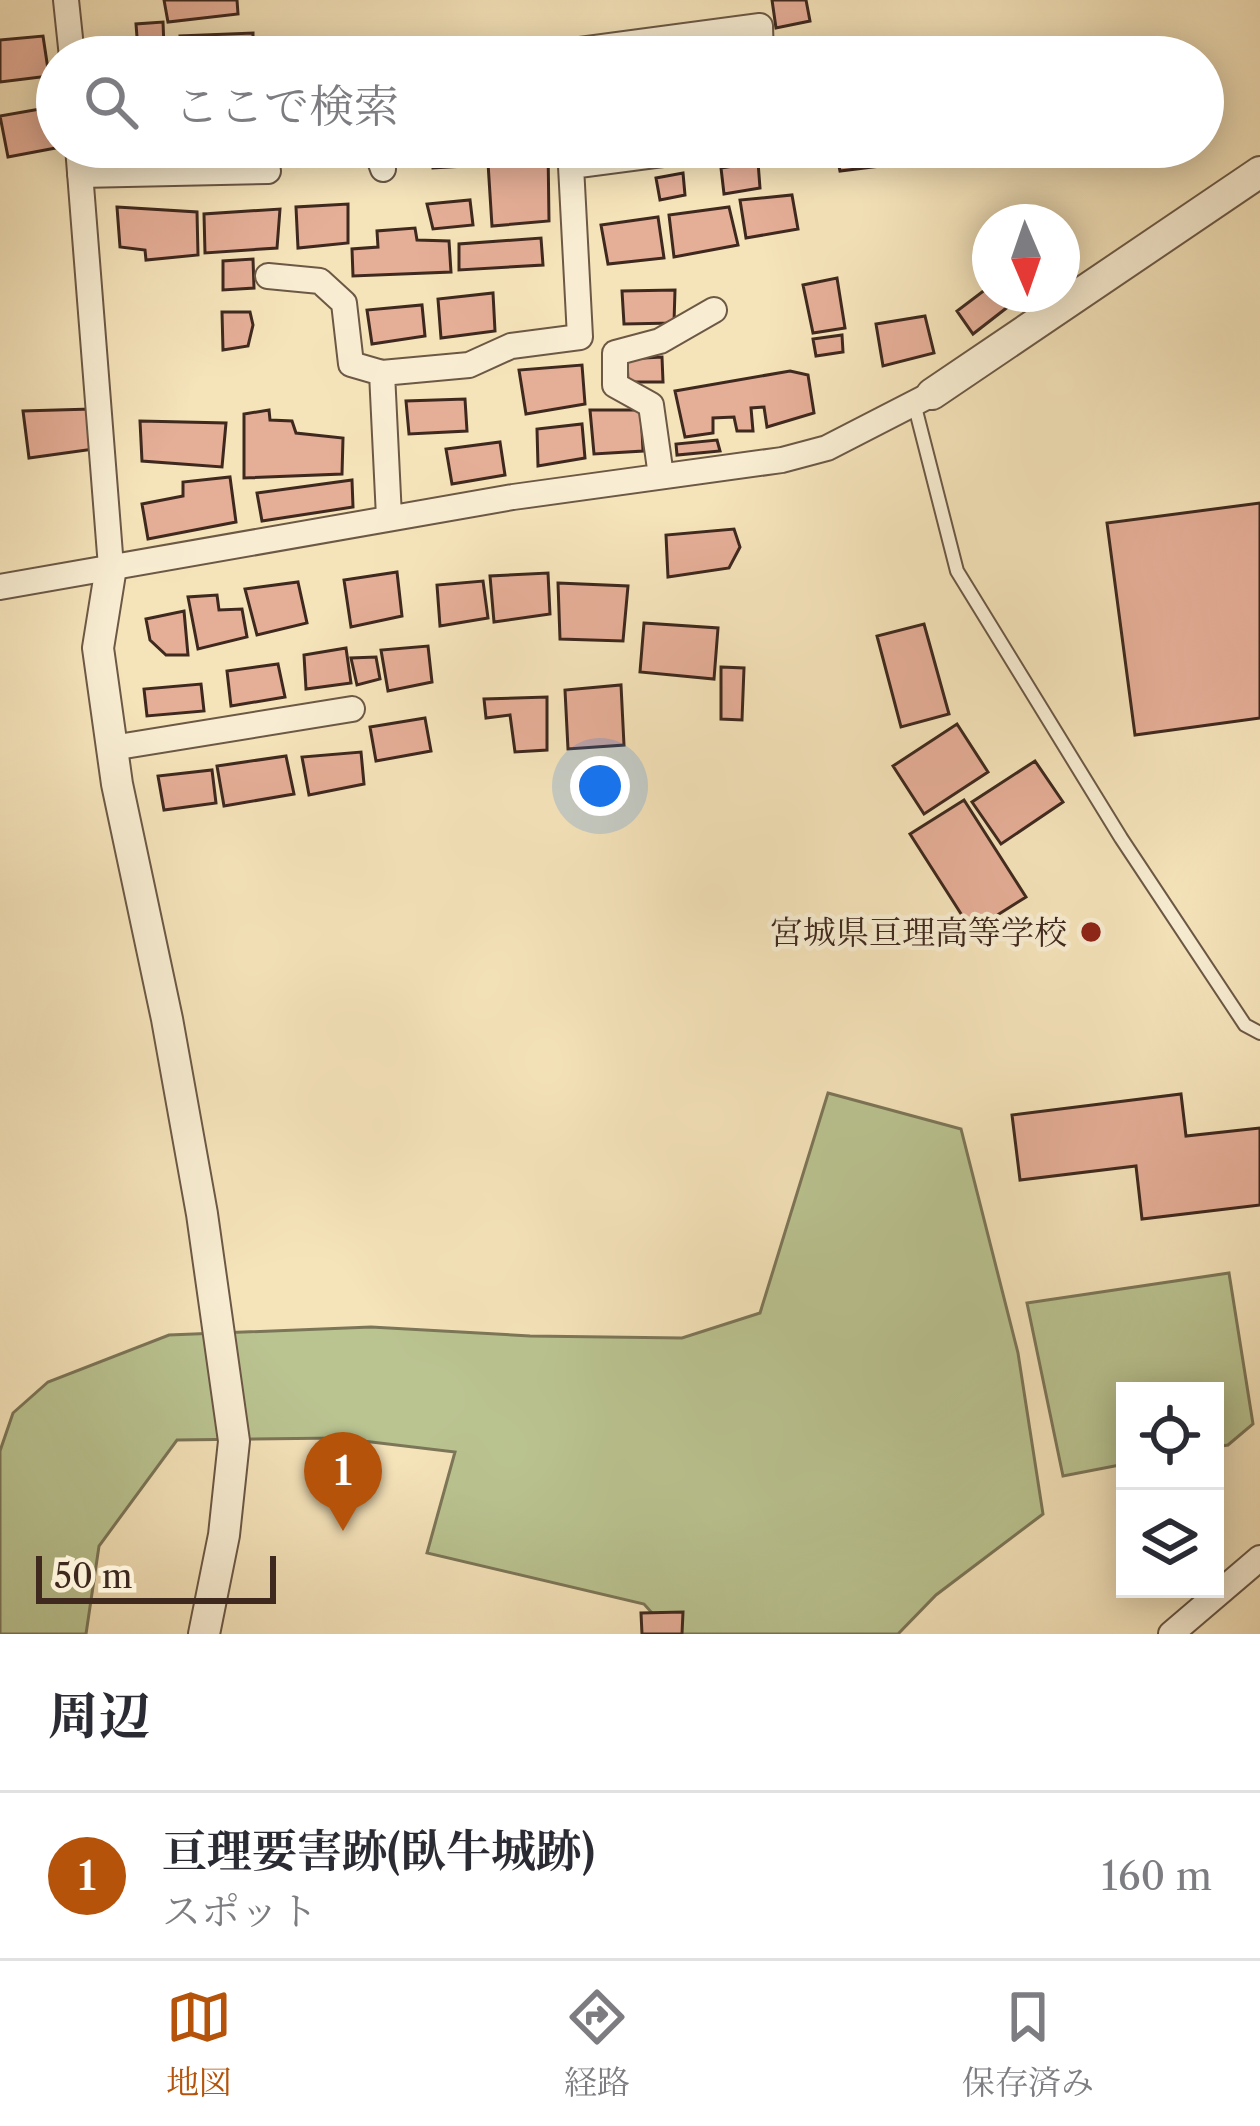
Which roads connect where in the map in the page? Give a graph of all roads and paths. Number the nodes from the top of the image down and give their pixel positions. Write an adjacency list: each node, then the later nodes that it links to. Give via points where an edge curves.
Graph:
1 (66, 0): 2 (street)
2 (70, 36)
3 (685, 36): 4 (street, via 760,26)
4 (760, 36)
5 (80, 168): 9 (street)
6 (571, 168): 12 (street, via 580,338 511,346 469,365)
7 (268, 171): 9 (street)
8 (1260, 172): 13 (street)
9 (80, 175): 16 (street)
10 (268, 276): 12 (street, via 320,281 344,303 351,364)
11 (714, 310): 14 (street, via 660,340 615,353 615,386 651,404)
12 (382, 373): 15 (street)
13 (923, 399): 14 (street, via 827,448); 20 (lane, via 957,571 1121,838 1245,1025)
14 (661, 476): 15 (street)
15 (389, 518): 16 (street)
16 (110, 567): 17 (street); 19 (street, via 98,649)
17 (0, 587)
18 (352, 709): 19 (street)
19 (112, 748): 22 (street, via 202,1214 234,1441)
20 (1260, 1033)
21 (1260, 1558): 23 (street)
22 (204, 1634)
23 (1171, 1634)

